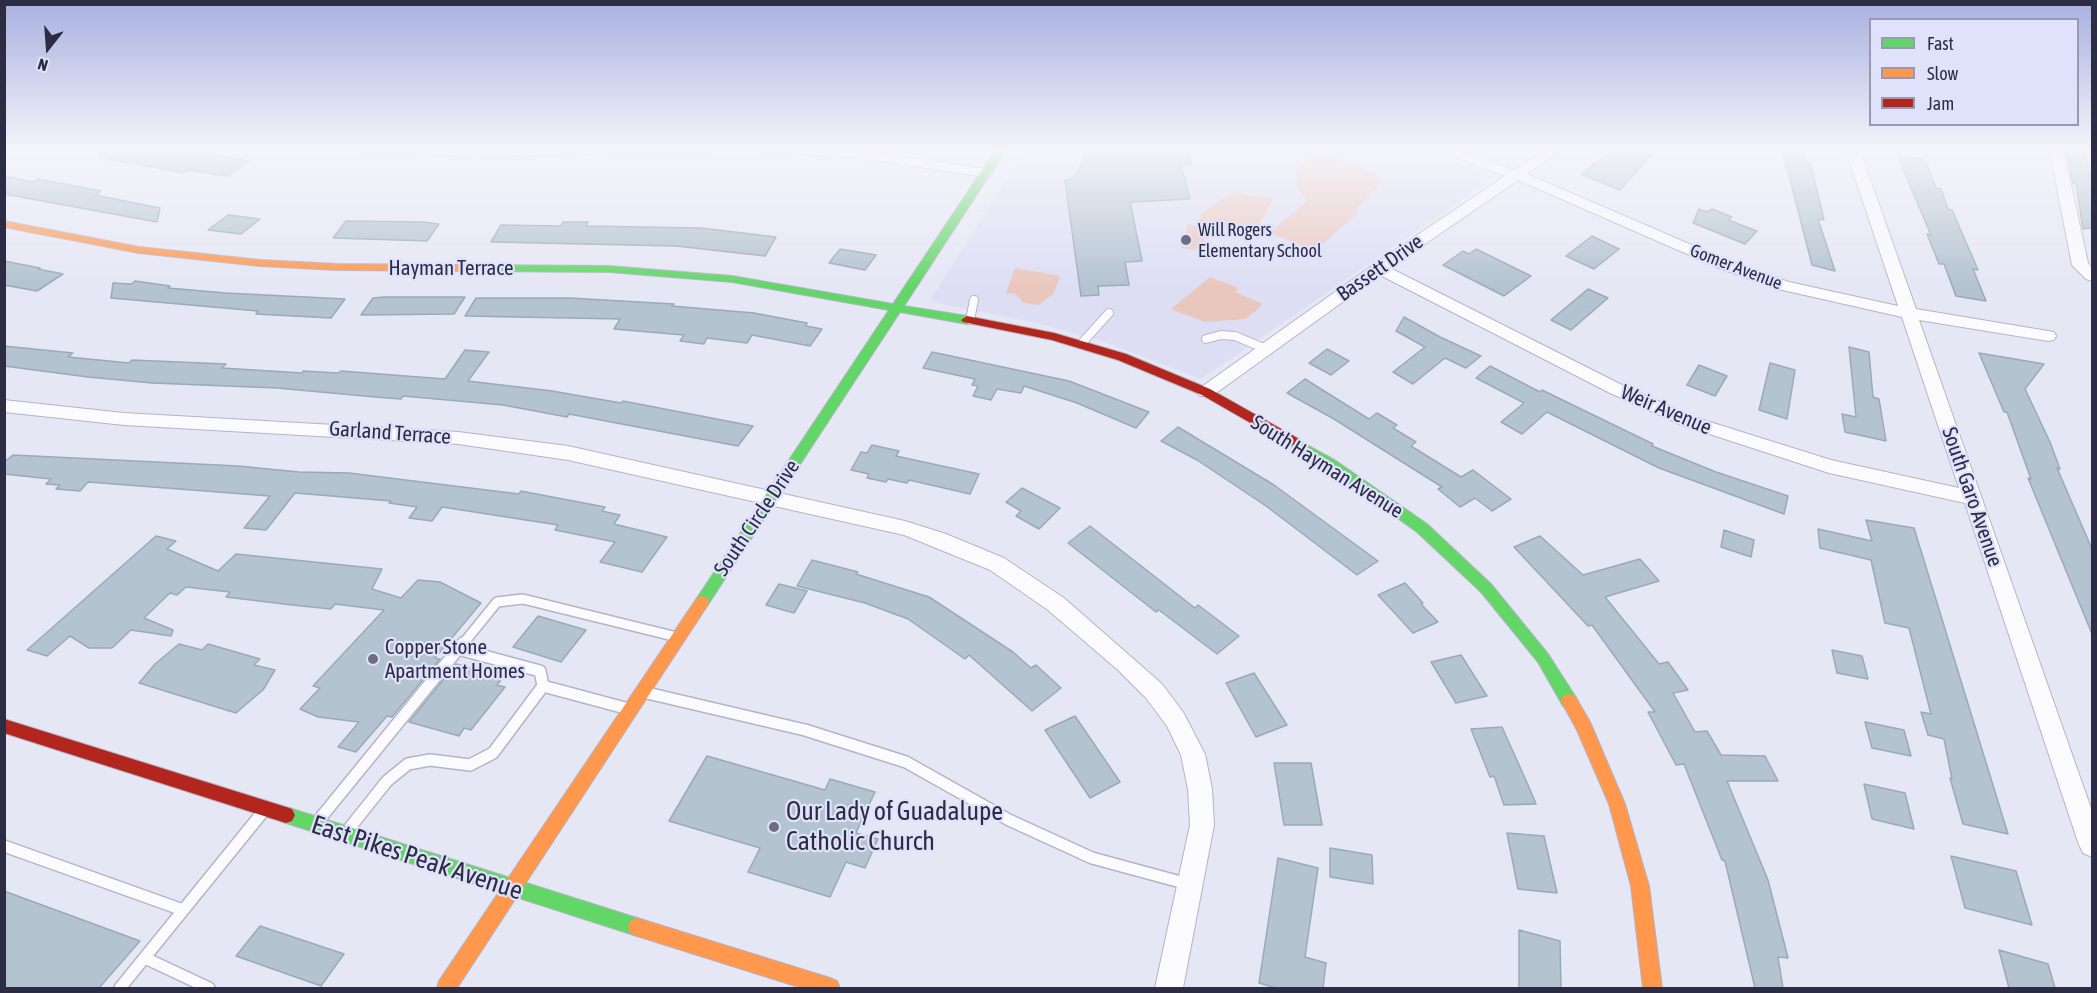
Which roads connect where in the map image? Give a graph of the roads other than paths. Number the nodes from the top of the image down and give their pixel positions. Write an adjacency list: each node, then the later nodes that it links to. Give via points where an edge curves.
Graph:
1 (972, 194): 10 (street, South Circle Drive)
2 (1488, 194): 7 (street, Bassett Drive)
3 (1562, 194): 12 (street, Gomer Avenue, via 1758,278 1824,297)
4 (1868, 194): 12 (street, South Garo Avenue)
5 (2066, 194): 8 (street, via 2080,265)
6 (4, 224): 10 (street, Hayman Terrace, via 100,244 230,260 337,267 660,272)
7 (1379, 268): 17 (street, Bassett Drive); 21 (street, Weir Avenue, via 1616,389 1698,424 1829,466)
8 (2092, 276)
9 (974, 300): 13 (lane)
10 (898, 307): 13 (street, South Hayman Avenue); 20 (street, South Circle Drive)
11 (1109, 313): 16 (lane)
12 (1910, 313): 14 (street, Gomer Avenue); 21 (street, South Garo Avenue)
13 (970, 320): 16 (street, South Hayman Avenue)
14 (2048, 336)
15 (1206, 339): 17 (lane, via 1235,336)
16 (1081, 344): 18 (street, South Hayman Avenue)
17 (1266, 349): 18 (street, Bassett Drive)
18 (1206, 392): 42 (street, South Hayman Avenue, via 1331,464 1422,528 1486,588 1544,658 1584,727 1617,804 1640,885)
19 (4, 406): 20 (street, Garland Terrace, via 124,419 458,438 568,453)
20 (772, 497): 22 (street, South Circle Drive); 33 (street, Garland Terrace, via 905,528 970,551 997,564 1056,604 1126,664 1175,719 1193,754 1202,825)
21 (1972, 498): 32 (street, South Garo Avenue)
22 (678, 638): 23 (lane, via 509,598 497,602); 25 (street, South Circle Drive)
23 (458, 649): 24 (lane, via 540,671); 29 (lane)
24 (543, 686): 26 (lane); 30 (lane, via 494,753 470,765 430,760 408,764 387,781)
25 (642, 692): 26 (street, South Circle Drive); 33 (lane, via 805,730 906,762 1009,820 1092,858)
26 (630, 710): 34 (street, South Circle Drive)
27 (4, 726): 28 (street, East Pikes Peak Avenue)
28 (265, 809): 29 (street, East Pikes Peak Avenue); 35 (lane)
29 (315, 825): 30 (street, East Pikes Peak Avenue)
30 (345, 835): 34 (street, East Pikes Peak Avenue)
31 (4, 846): 35 (lane)
32 (2092, 846)
33 (1191, 884): 41 (street, Garland Terrace)
34 (512, 888): 39 (street, South Circle Drive); 40 (street, East Pikes Peak Avenue)
35 (183, 910): 36 (lane)
36 (145, 958): 37 (lane); 38 (lane)
37 (120, 988)
38 (209, 988)
39 (446, 988)
40 (830, 988)
41 (1169, 988)
42 (1653, 988)

